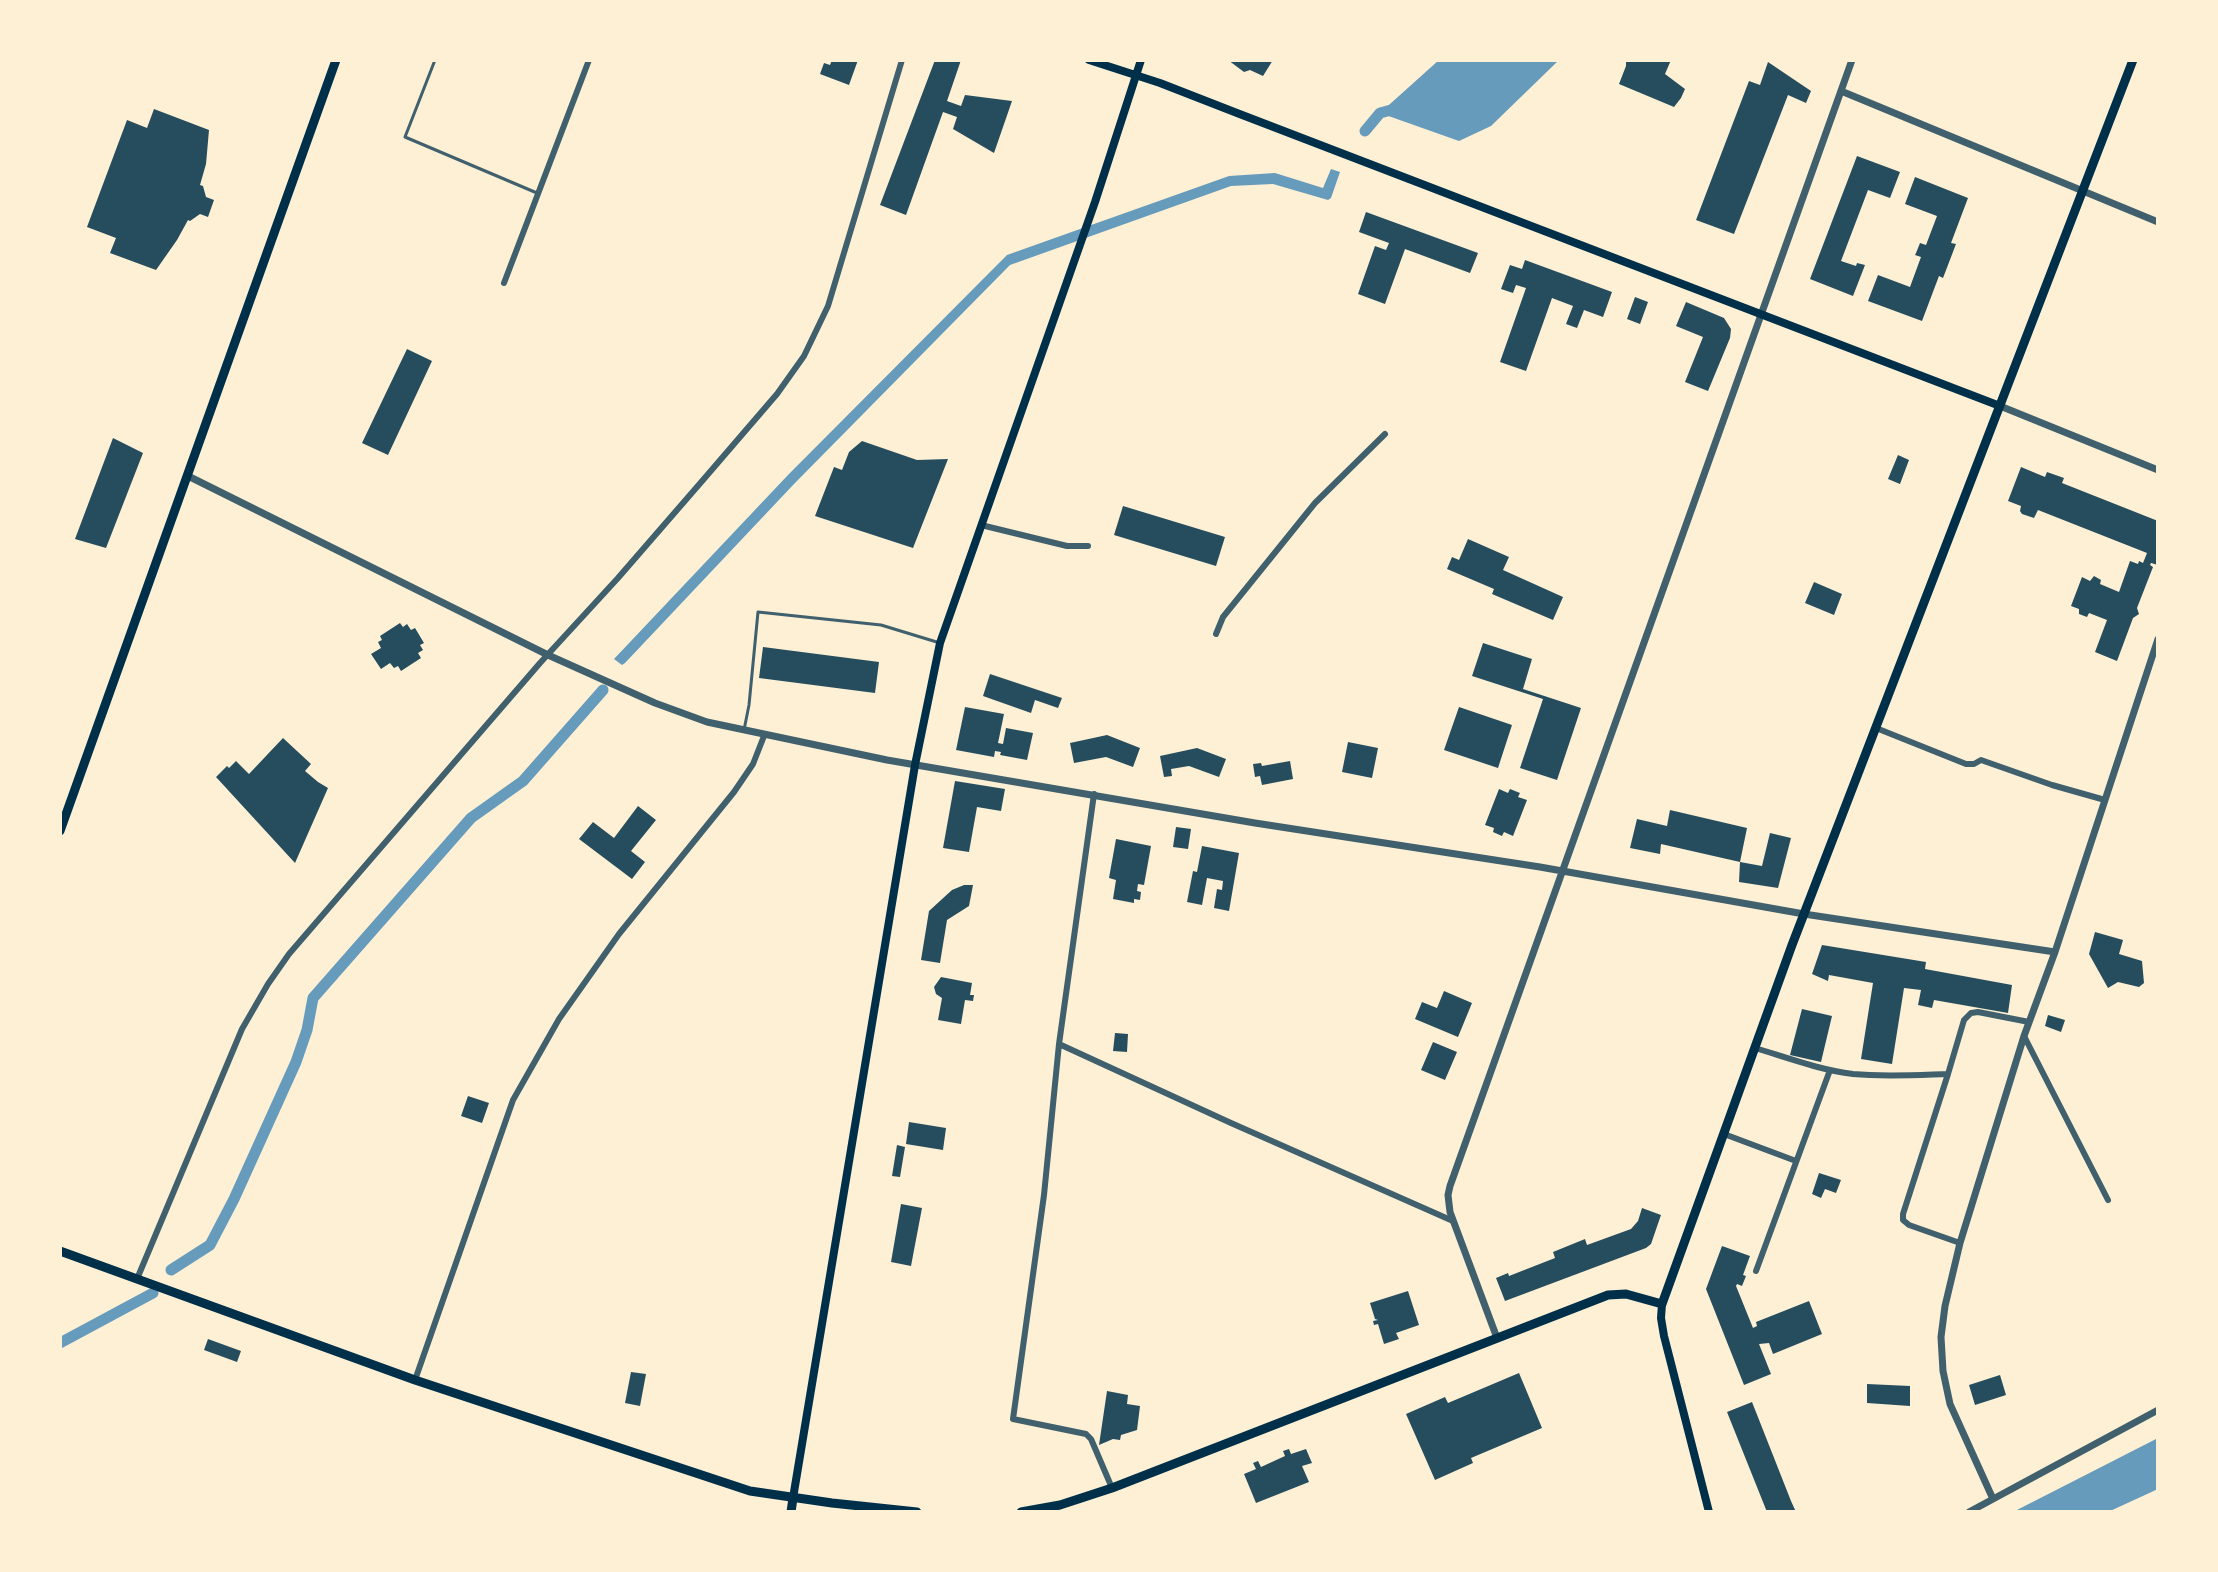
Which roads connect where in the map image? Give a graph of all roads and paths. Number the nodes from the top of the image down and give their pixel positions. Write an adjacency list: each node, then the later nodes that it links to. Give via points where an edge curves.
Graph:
1 (336, 60): 19 (main road)
2 (435, 60): 12 (lane, via 405,137)
3 (589, 60): 12 (street)
4 (902, 60): 25 (street, via 828,306 804,356 731,448)
5 (1089, 60): 9 (main road)
6 (1141, 60): 9 (main road)
7 (1852, 60): 10 (street)
8 (2133, 60): 11 (main road)
9 (1137, 76): 15 (main road); 20 (main road)
10 (1841, 91): 11 (street); 15 (street)
11 (2083, 191): 13 (street); 16 (main road)
12 (537, 193): 14 (street)
13 (2158, 222)
14 (504, 283)
15 (1761, 314): 16 (main road); 33 (street)
16 (2000, 406): 18 (street); 26 (main road)
17 (1385, 434): 22 (street, via 1315,503 1223,617)
18 (2158, 470)
19 (188, 476): 25 (street); 32 (main road)
20 (981, 525): 21 (street, via 1067,546); 24 (main road)
21 (1088, 546)
22 (1216, 634)
23 (2158, 639): 31 (street)
24 (940, 643): 27 (lane, via 881,625 758,612); 29 (main road)
25 (548, 655): 27 (street, via 655,703); 49 (street, via 329,905 268,984 242,1029)
26 (1876, 728): 31 (street, via 1966,764 1981,760); 34 (main road)
27 (744, 731): 28 (street)
28 (764, 736): 29 (street); 52 (street, via 734,792 619,934 559,1019 513,1100)
29 (915, 765): 30 (street); 55 (main road)
30 (1094, 794): 33 (street); 38 (street)
31 (2105, 800): 35 (street)
32 (60, 831)
33 (1562, 871): 34 (street); 45 (street, via 1450,1186)
34 (1804, 914): 35 (street); 39 (main road)
35 (2055, 952): 36 (street)
36 (2029, 1022): 37 (street); 41 (street, via 1971,1013 1964,1020)
37 (2024, 1036): 44 (street); 46 (street)
38 (1059, 1044): 45 (street); 54 (street, via 1013,1419 1086,1434)
39 (1755, 1048): 40 (street); 42 (main road)
40 (1830, 1070): 41 (street, via 1878,1076); 43 (street)
41 (1948, 1074): 46 (street, via 1903,1220)
42 (1724, 1134): 43 (street); 50 (main road)
43 (1796, 1161): 48 (street)
44 (2108, 1200)
45 (1453, 1221): 51 (street)
46 (1960, 1243): 56 (street, via 1945,1306 1943,1371 1950,1404)
47 (60, 1251): 49 (main road)
48 (1756, 1271)
49 (137, 1279): 52 (main road)
50 (1662, 1304): 51 (main road, via 1608,1295); 60 (main road, via 1664,1336)
51 (1497, 1338): 54 (main road)
52 (415, 1380): 55 (main road, via 711,1479)
53 (2158, 1410): 56 (street)
54 (1112, 1488): 59 (main road)
55 (793, 1498): 57 (main road); 58 (main road)
56 (1993, 1499): 61 (street)
57 (791, 1512)
58 (917, 1512)
59 (1021, 1512)
60 (1709, 1512)
61 (1969, 1512)

